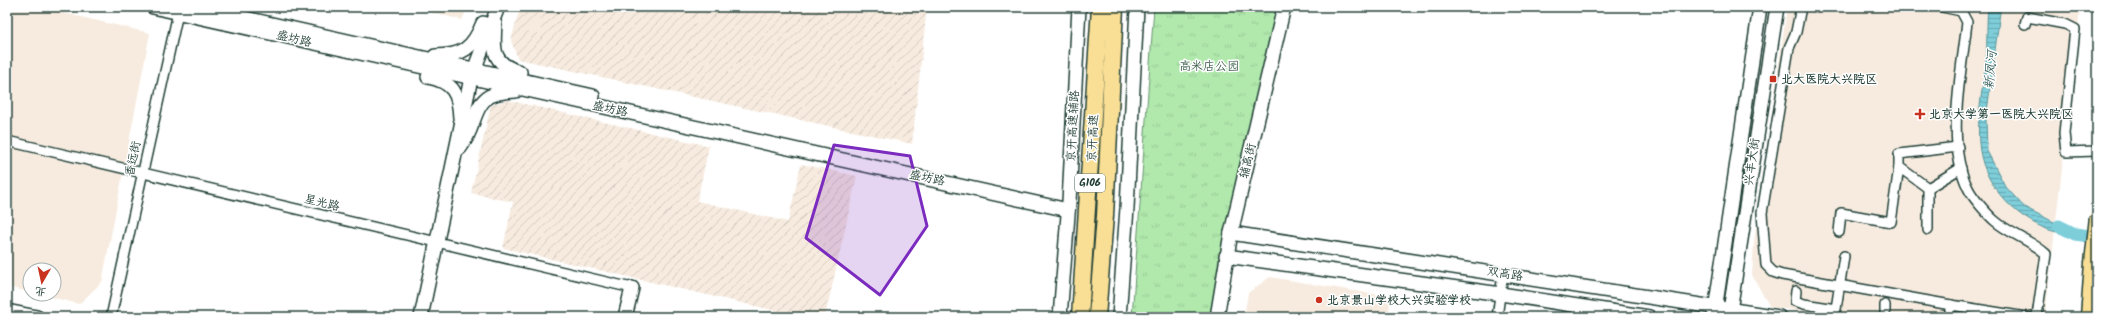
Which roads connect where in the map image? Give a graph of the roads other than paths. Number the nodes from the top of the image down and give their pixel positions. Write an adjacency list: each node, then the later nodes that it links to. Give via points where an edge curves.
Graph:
1 (153, 7): 15 (street, 盛坊路)
2 (196, 7): 18 (street, 盛坊路)
3 (1079, 7): 32 (street, 京开高速辅路)
4 (1095, 7): 17 (highway)
5 (1100, 7): 17 (highway, 京开高速 / G106)
6 (1115, 7): 17 (highway, 京开高速 / G106)
7 (1123, 7): 17 (highway)
8 (1137, 7): 59 (street)
9 (1284, 7): 36 (street, 辅高街)
10 (1760, 7): 50 (street, 兴丰大街)
11 (1776, 7): 51 (street, 兴丰大街)
12 (1801, 7): 42 (street, via 1796,32 1789,48 1762,213 1766,265 1773,272 1782,275)
13 (1942, 7): 25 (street, via 1961,11 1967,22 1957,111)
14 (495, 8): 18 (street, via 472,46 463,52 445,56); 20 (street); 21 (street, via 496,58 503,66 536,76)
15 (178, 10): 19 (street, 盛坊路); 30 (street, 香远街)
16 (2025, 24): 26 (street, via 2027,17 2065,24 2076,29 2064,134 2066,152)
17 (1105, 49): 57 (highway, 京开高速 / G106); 58 (highway, 京开高速 / G106, via 1104,216)
18 (421, 56): 20 (street, 盛坊路)
19 (396, 61): 20 (street, 盛坊路); 23 (street, via 413,73 448,83 458,102)
20 (473, 73): 21 (street, 盛坊路); 22 (street, 盛坊路); 23 (street)
21 (558, 88): 32 (street, 盛坊路)
22 (531, 91): 27 (street, via 489,96 479,104 467,138); 32 (street, 盛坊路)
23 (460, 131): 27 (street)
24 (7, 141): 30 (street, 星光路)
25 (1958, 147): 28 (street, via 1899,154); 29 (street)
26 (2097, 151)
27 (455, 154): 37 (street)
28 (1899, 167): 31 (street); 35 (street, via 1891,222 1841,213)
29 (1961, 168): 31 (street); 67 (street, via 1968,189 1995,221 2038,246 2046,254 2037,316)
30 (142, 173): 37 (street, 星光路); 53 (street, 香远街)
31 (1928, 188): 34 (street)
32 (1069, 206): 56 (street, 京开高速辅路)
33 (2097, 217): 68 (main road, bridge)
34 (1928, 230)
35 (1839, 232)
36 (1231, 233): 38 (street, 辅高街); 40 (street, 双高路)
37 (437, 242): 43 (street, 星光路); 54 (street)
38 (1226, 256): 45 (street, 双高路); 60 (street, 辅高街)
39 (1844, 256): 42 (street)
40 (1503, 274): 41 (street, 双高路); 45 (street)
41 (1574, 285): 46 (street); 50 (street, 双高路)
42 (1839, 286): 44 (street, via 1836,309 1795,301); 48 (street)
43 (632, 288): 55 (street)
44 (1796, 290)
45 (1501, 294): 46 (street, 双高路); 61 (street)
46 (1571, 305): 62 (street, 双高路)
47 (1885, 305): 64 (street)
48 (1951, 305): 65 (street); 66 (street)
49 (7, 310): 52 (street)
50 (1715, 312): 51 (street, 双高路)
51 (1729, 313): 63 (street, 双高路)
52 (37, 317)
53 (111, 317)
54 (421, 317)
55 (625, 317)
56 (1060, 317)
57 (1080, 317)
58 (1097, 317)
59 (1119, 317)
60 (1217, 317)
61 (1497, 317)
62 (1649, 317)
63 (1779, 317)
64 (1885, 317)
65 (1949, 317)
66 (2026, 317)
67 (2034, 317)
68 (2088, 317)

